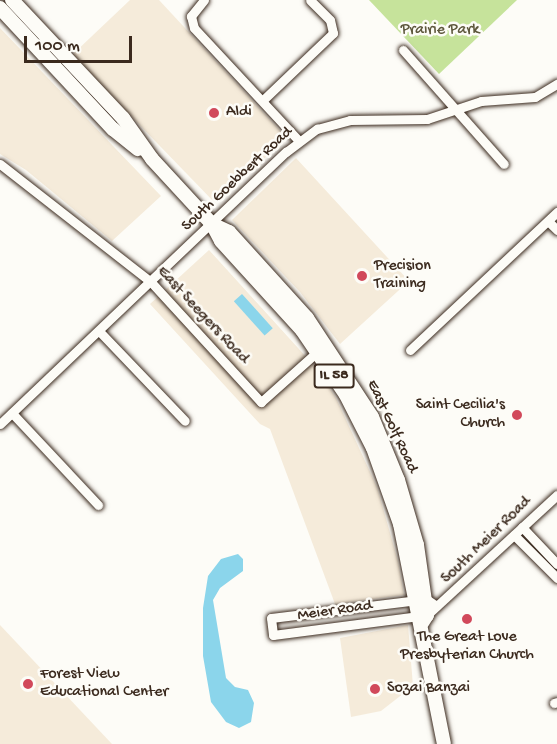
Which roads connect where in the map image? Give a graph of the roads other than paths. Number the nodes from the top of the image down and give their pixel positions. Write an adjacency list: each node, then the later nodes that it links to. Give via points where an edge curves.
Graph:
1 (12, 0): 10 (main road, East Golf Road / IL 58, via 123,118)
2 (204, 0): 7 (street, via 194,10 191,22)
3 (310, 0): 7 (street, via 330,20 333,33)
4 (0, 8): 10 (main road, East Golf Road / IL 58, via 113,129)
5 (403, 50): 8 (street)
6 (557, 84): 8 (street, South Goebbert Road, via 535,97 481,101)
7 (263, 100): 9 (street)
8 (455, 109): 9 (street, South Goebbert Road, via 427,119 333,123); 12 (street)
9 (299, 141): 15 (street, South Goebbert Road)
10 (152, 159): 15 (main road, East Golf Road / IL 58)
11 (0, 164): 17 (street, East Seegers Road)
12 (504, 164)
13 (557, 212): 14 (street)
14 (548, 221): 16 (street); 19 (street)
15 (212, 224): 17 (street, South Goebbert Road); 20 (main road, East Golf Road / IL 58, via 220,241); 30 (main road, East Golf Road / IL 58, via 229,232 278,284 355,386 398,480 417,545)
16 (557, 231)
17 (151, 282): 18 (street, South Goebbert Road); 20 (street, East Seegers Road, via 261,402)
18 (99, 331): 21 (street, South Goebbert Road); 22 (street)
19 (410, 350)
20 (318, 351): 30 (main road, East Golf Road / IL 58, via 361,420 386,480)
21 (12, 413): 23 (street, South Goebbert Road); 25 (street)
22 (185, 421)
23 (0, 424)
24 (557, 495): 26 (street, South Meier Road)
25 (98, 505)
26 (522, 527): 27 (street, South Meier Road); 28 (street)
27 (514, 535): 29 (street); 30 (street, South Meier Road, via 443,603)
28 (557, 564)
29 (557, 579)
30 (424, 610): 30 (street, Meier Road, via 271,618 273,635); 31 (main road, East Golf Road / IL 58, via 428,658)
31 (444, 744)

